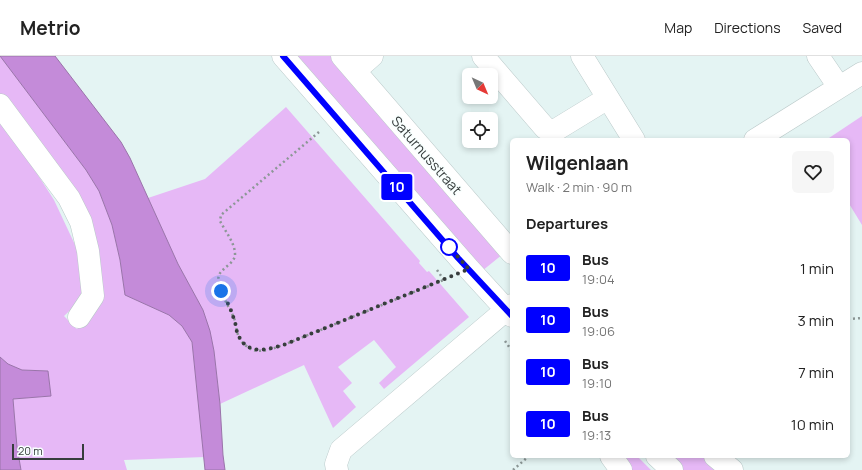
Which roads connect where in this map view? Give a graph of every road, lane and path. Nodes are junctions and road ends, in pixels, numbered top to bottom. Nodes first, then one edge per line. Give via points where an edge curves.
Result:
1 (283, 56) edge
2 (372, 56) edge
3 (483, 56) edge
4 (582, 56) edge
5 (818, 56) edge
6 (349, 64) edge
7 (862, 73) edge
8 (839, 87) junction
9 (608, 98) junction
10 (0, 104) edge
11 (336, 117) junction
12 (633, 138) edge
13 (758, 138) edge
14 (510, 251) edge
15 (469, 269) junction
16 (510, 310) edge
17 (79, 317) dead end
18 (862, 318) edge
19 (850, 320) edge
20 (527, 458) edge
21 (612, 458) edge
22 (660, 458) edge
23 (717, 458) edge
24 (337, 470) edge
25 (513, 470) edge
26 (621, 470) edge
27 (672, 470) edge
28 (732, 470) edge

1 - 11 street
2 - 6 street
3 - 9 street via 545,128 554,131
4 - 9 street
5 - 8 street
6 - 14 street, Saturnusstraat
7 - 8 street
8 - 13 street
9 - 12 street
10 - 17 street via 69,198 81,222 88,251 93,296
11 - 15 street
11 - 15 path via 221,215 220,221 236,255 218,276 219,285 242,342 254,350 267,350 286,344
15 - 16 street
16 - 24 street via 341,450 336,464
18 - 19 path
20 - 25 path
21 - 26 street
22 - 27 street
23 - 28 street

